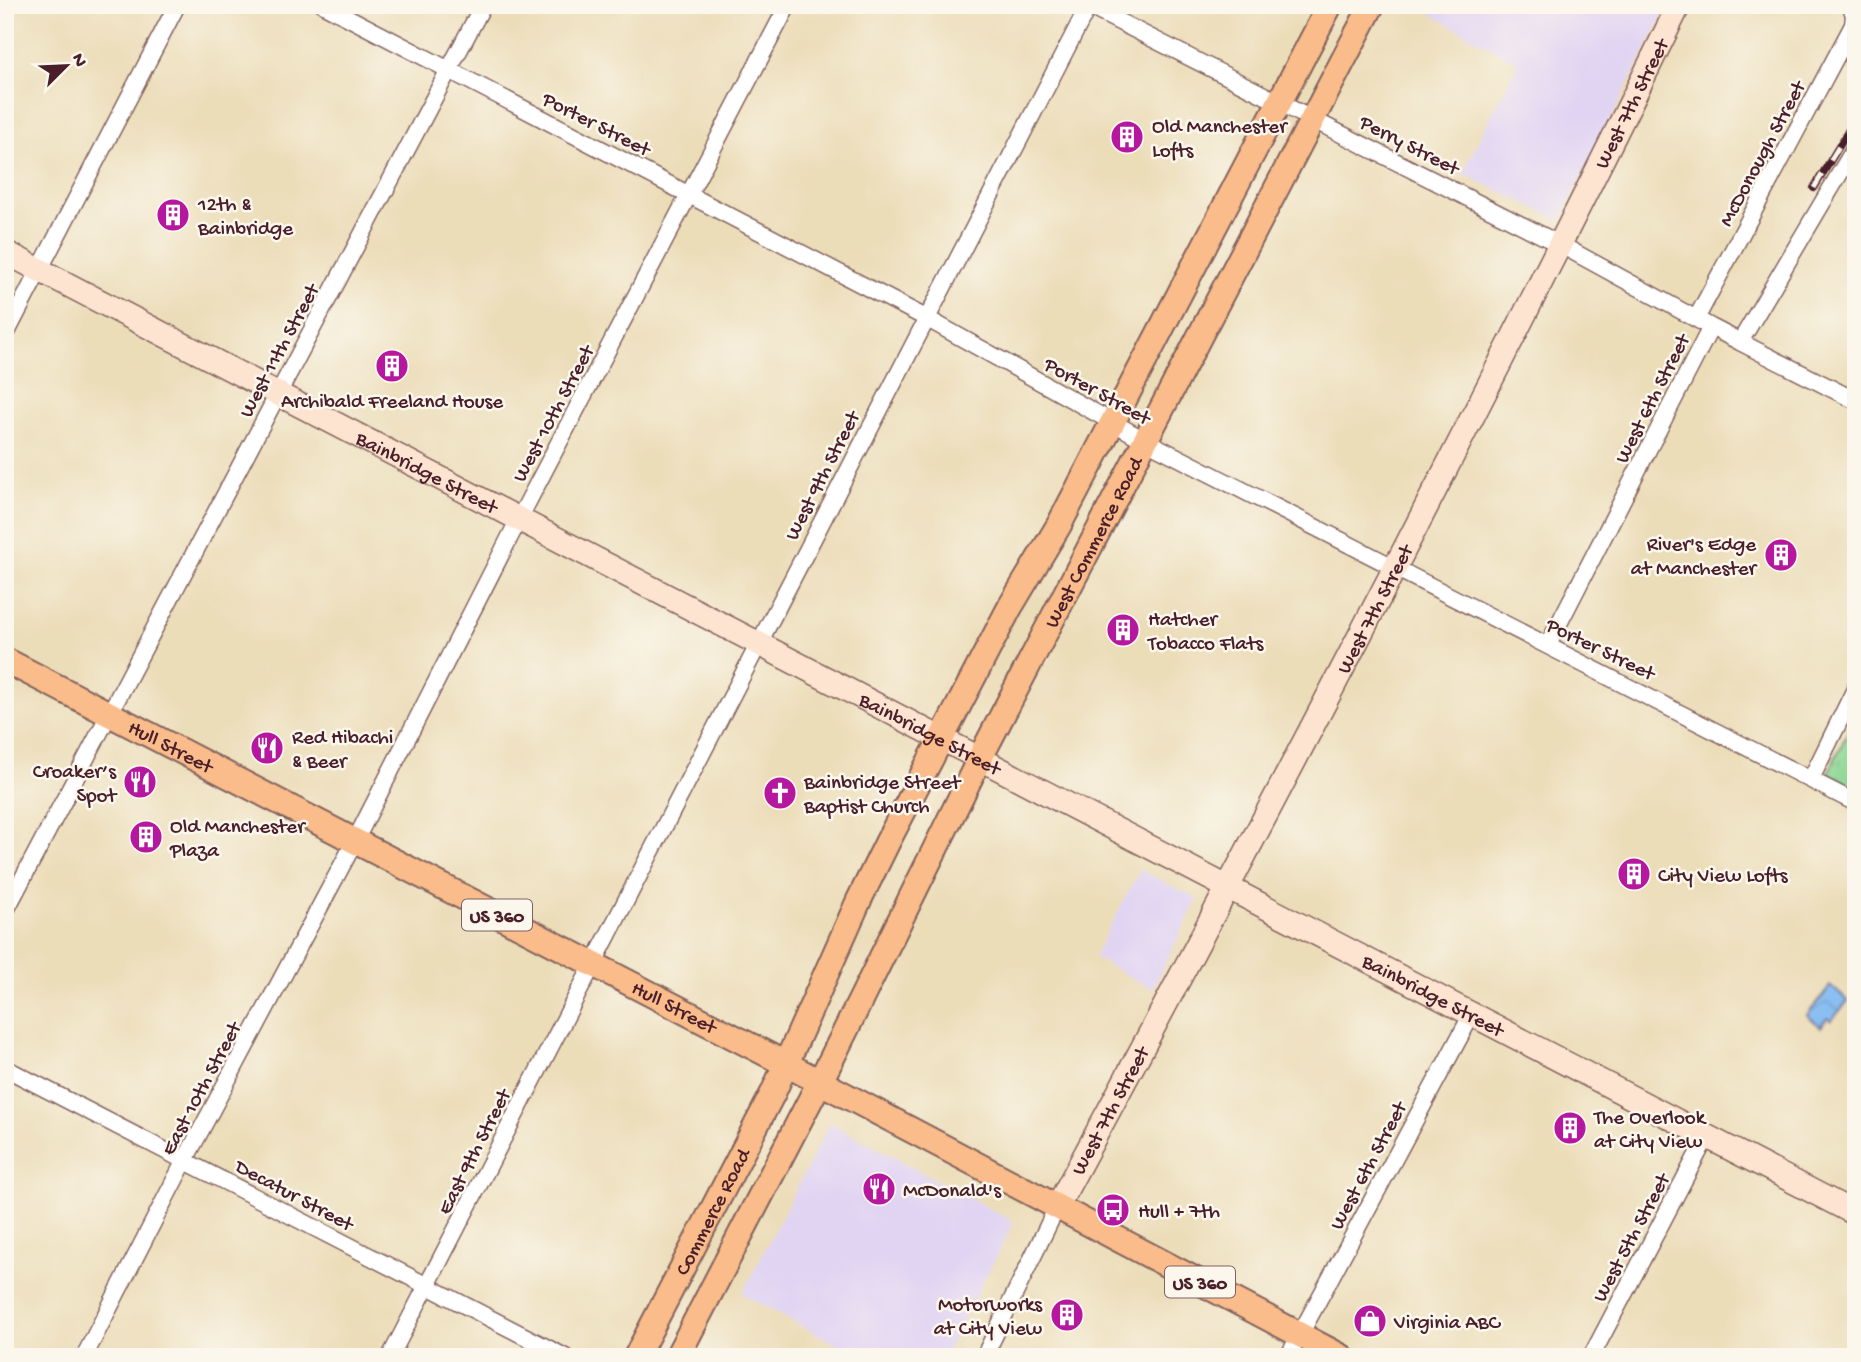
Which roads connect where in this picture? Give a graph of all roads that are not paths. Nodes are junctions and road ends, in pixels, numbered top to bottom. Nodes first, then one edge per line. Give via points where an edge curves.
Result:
1 (177, 5) edge
2 (324, 5) edge
3 (483, 5) edge
4 (788, 5) edge
5 (1329, 5) edge
6 (1372, 5) edge
7 (1679, 5) edge
8 (1851, 5) edge
9 (1088, 6) edge
10 (449, 70) junction
11 (1280, 101) junction
12 (1314, 118) junction
13 (1856, 146) edge
14 (690, 195) junction
15 (1561, 245) junction
16 (5, 252) edge
17 (40, 270) junction
18 (926, 318) junction
19 (1704, 323) junction
20 (5, 336) edge
21 (1740, 342) junction
22 (279, 394) junction
23 (1856, 401) edge
24 (1112, 423) junction
25 (1146, 441) junction
26 (519, 519) junction
27 (1394, 568) junction
28 (758, 643) junction
29 (1548, 645) junction
30 (5, 660) edge
31 (1856, 687) edge
32 (110, 714) junction
33 (942, 737) junction
34 (980, 758) junction
35 (1811, 779) junction
36 (1856, 803) edge
37 (355, 841) junction
38 (1229, 889) junction
39 (5, 912) edge
40 (593, 965) junction
41 (1472, 1014) junction
42 (786, 1064) junction
43 (5, 1068) edge
44 (819, 1082) junction
45 (1707, 1136) junction
46 (185, 1160) junction
47 (1057, 1207) junction
48 (1856, 1214) edge
49 (427, 1286) junction
50 (1294, 1346) edge
51 (84, 1357) edge
52 (390, 1357) edge
53 (565, 1357) edge
54 (636, 1357) edge
55 (677, 1357) edge
56 (984, 1357) edge
57 (1342, 1357) edge
58 (1591, 1357) edge

1 - 17 street
2 - 10 street, Porter Street
3 - 10 street, West 11th Street
4 - 14 street, West 10th Street
5 - 11 main road, West Commerce Road
6 - 12 main road, West Commerce Road
7 - 15 street, West 7th Street
8 - 19 street, McDonough Street via 1853,25
9 - 11 street, Perry Street
9 - 18 street, West 9th Street
10 - 14 street, Porter Street
10 - 22 street, West 11th Street
11 - 12 street, Perry Street
11 - 24 main road, West Commerce Road
12 - 15 street, Perry Street
12 - 25 main road, West Commerce Road
13 - 21 street
14 - 18 street, Porter Street
14 - 26 street, West 10th Street
15 - 19 street, Perry Street
15 - 27 street, West 7th Street
16 - 17 street, Bainbridge Street
17 - 20 street
17 - 22 street, Bainbridge Street
18 - 24 street, Porter Street
18 - 28 street, West 9th Street
19 - 21 street, West 6th Street
19 - 29 street, West 6th Street
21 - 23 street, West 6th Street
22 - 26 street, Bainbridge Street
22 - 32 street, West 11th Street
24 - 25 street, Porter Street
24 - 33 main road, West Commerce Road
25 - 27 street, Porter Street
25 - 34 main road, West Commerce Road
26 - 28 street, Bainbridge Street
26 - 37 street, West 10th Street
27 - 29 street, Porter Street
27 - 38 street, West 7th Street
28 - 33 street, Bainbridge Street
28 - 40 street, West 9th Street
29 - 35 street, Porter Street
30 - 32 main road, Hull Street / US 360
31 - 35 street
32 - 37 main road, Hull Street / US 360
32 - 39 street, West 11th Street
33 - 34 street, Bainbridge Street
33 - 42 main road, West Commerce Road via 859,900
34 - 38 street, Bainbridge Street
34 - 44 main road, West Commerce Road
35 - 36 street, Porter Street
37 - 40 main road, Hull Street / US 360
37 - 46 street, East 10th Street
38 - 41 street, Bainbridge Street
38 - 47 street, West 7th Street
40 - 42 main road, Hull Street / US 360
40 - 49 street, East 9th Street
41 - 45 street, Bainbridge Street
41 - 50 street, West 6th Street
42 - 44 main road, Hull Street / US 360
42 - 54 main road, Commerce Road
43 - 46 street, Decatur Street
44 - 47 main road, Hull Street / US 360
44 - 55 main road, Commerce Road
45 - 48 street, Bainbridge Street
45 - 58 street, West 5th Street
46 - 49 street, Decatur Street
46 - 51 street, East 10th Street
47 - 50 main road, Hull Street / US 360
47 - 56 street
49 - 52 street, East 9th Street
49 - 53 street, Decatur Street
50 - 57 main road, Hull Street / US 360

